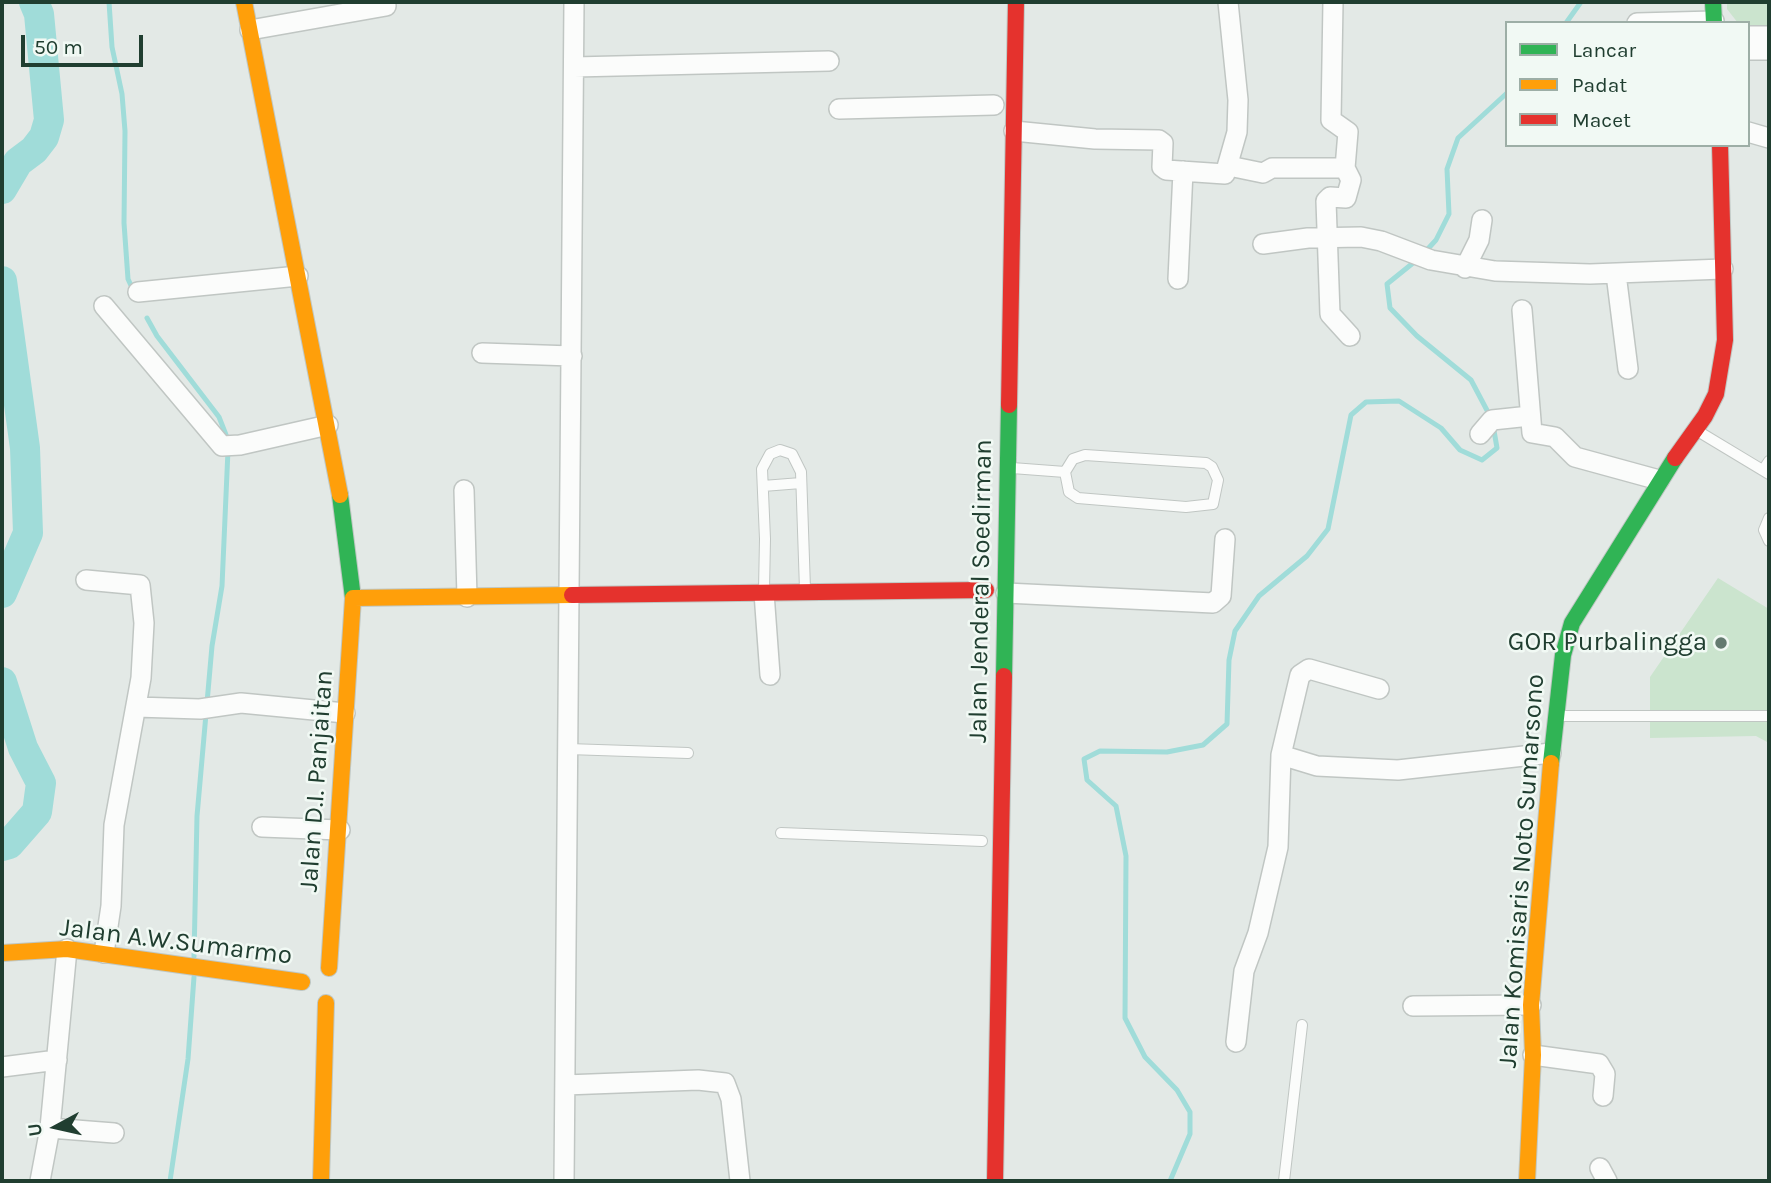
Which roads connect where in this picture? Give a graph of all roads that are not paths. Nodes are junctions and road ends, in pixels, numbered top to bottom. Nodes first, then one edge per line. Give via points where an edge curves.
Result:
1 (244, 2) edge
2 (574, 2) edge
3 (1016, 2) edge
4 (1228, 2) edge
5 (1333, 2) edge
6 (386, 6) dead end
7 (1714, 15) edge
8 (1656, 21) edge
9 (250, 30) junction
10 (1750, 36) edge
11 (1769, 36) edge
12 (1750, 50) edge
13 (1769, 50) edge
14 (829, 61) dead end
15 (574, 67) junction
16 (994, 105) dead end
17 (839, 109) dead end
18 (1014, 131) junction
19 (1750, 133) edge
20 (1769, 138) edge
21 (1720, 147) edge
22 (1229, 166) junction
23 (1345, 168) junction
24 (1183, 171) junction
25 (1482, 220) dead end
26 (1327, 237) junction
27 (1263, 244) dead end
28 (1465, 268) junction
29 (1723, 269) junction
30 (1616, 274) junction
31 (298, 276) junction
32 (1178, 279) dead end
33 (138, 292) dead end
34 (104, 306) dead end
35 (1522, 310) dead end
36 (1350, 335) dead end
37 (482, 352) dead end
38 (572, 356) junction
39 (1628, 369) dead end
40 (1530, 416) junction
41 (328, 425) junction
42 (1696, 430) junction
43 (1480, 434) dead end
44 (1008, 468) junction
45 (1767, 469) edge
46 (1065, 472) junction
47 (1659, 480) junction
48 (802, 483) junction
49 (763, 486) junction
50 (464, 490) dead end
51 (1769, 518) edge
52 (1225, 539) dead end
53 (1769, 541) edge
54 (86, 580) dead end
55 (991, 591) junction
56 (764, 593) junction
57 (805, 593) junction
58 (569, 595) junction
59 (467, 597) junction
60 (353, 598) junction
61 (770, 675) dead end
62 (1379, 689) dead end
63 (136, 708) junction
64 (345, 713) junction
65 (1555, 716) junction
66 (1769, 716) edge
67 (569, 749) junction
68 (688, 753) dead end
69 (1551, 753) junction
70 (1281, 755) junction
71 (262, 827) dead end
72 (340, 830) junction
73 (781, 833) dead end
74 (982, 841) dead end
75 (67, 949) junction
76 (2, 953) edge
77 (104, 953) junction
78 (329, 968) junction
79 (302, 982) junction
80 (326, 1003) junction
81 (1413, 1006) dead end
82 (1531, 1006) junction
83 (1302, 1025) dead end
84 (1236, 1041) dead end
85 (1533, 1055) junction
86 (57, 1060) junction
87 (2, 1067) edge
88 (565, 1085) junction
89 (1604, 1096) dead end
90 (50, 1128) junction
91 (114, 1133) dead end
92 (40, 1181) edge
93 (321, 1181) edge
94 (564, 1181) edge
95 (740, 1181) edge
96 (995, 1181) edge
97 (1284, 1181) edge
98 (1527, 1181) edge

1 - 9 main road, Jalan D.I. Panjaitan
2 - 15 street
3 - 18 main road, Jalan Jenderal Soedirman
4 - 22 street via 1238,100
5 - 23 street via 1331,120 1348,132
6 - 9 street
7 - 8 street
9 - 31 main road, Jalan D.I. Panjaitan
10 - 11 street
12 - 13 street
14 - 15 street
15 - 38 street
16 - 17 street
18 - 24 street via 1159,140 1163,143 1162,167
18 - 44 main road, Jalan Jenderal Soedirman
19 - 20 street
21 - 29 main road, Jalan Komisaris Noto Sumarsono
22 - 23 street via 1263,173 1272,168
22 - 24 street via 1222,174
23 - 26 street via 1351,178 1348,195 1326,201
24 - 32 street
25 - 28 street via 1479,240
26 - 27 street
26 - 28 street via 1361,237
26 - 36 street via 1330,317
28 - 30 street
29 - 30 street
29 - 42 main road, Jalan Komisaris Noto Sumarsono via 1723,368 1716,394
30 - 39 street
31 - 33 street
31 - 41 main road, Jalan D.I. Panjaitan
34 - 41 street via 233,446
35 - 40 street
37 - 38 street
38 - 58 street
40 - 43 street via 1492,420
40 - 47 street via 1532,433 1555,437 1575,457
41 - 60 main road, Jalan D.I. Panjaitan
42 - 45 lane
42 - 47 main road, Jalan Komisaris Noto Sumarsono
44 - 46 lane
44 - 55 main road, Jalan Jenderal Soedirman
46 - 46 lane via 1073,459 1085,455 1206,463 1218,480 1213,504 1186,507 1074,496
47 - 65 main road, Jalan Komisaris Noto Sumarsono via 1572,623
48 - 49 lane
48 - 49 lane via 798,461 780,450 764,461
48 - 57 lane
49 - 56 lane
50 - 59 street
51 - 53 lane via 1764,530
52 - 55 street via 1221,596 1213,603
54 - 63 street via 138,583 142,589
55 - 57 main road
55 - 96 main road, Jalan Jenderal Soedirman
56 - 57 main road
56 - 58 main road
56 - 61 street
58 - 59 main road
58 - 67 street
59 - 60 main road
60 - 64 main road, Jalan D.I. Panjaitan
62 - 70 street via 1303,671
63 - 64 street via 241,704
63 - 77 street via 114,825
64 - 72 main road, Jalan D.I. Panjaitan
65 - 66 lane
65 - 69 main road, Jalan Komisaris Noto Sumarsono
67 - 68 lane
67 - 88 street
69 - 70 street via 1398,770 1317,765
69 - 82 main road, Jalan Komisaris Noto Sumarsono
70 - 84 street via 1278,847 1244,971
71 - 72 street
72 - 78 main road, Jalan D.I. Panjaitan
73 - 74 lane
75 - 76 main road, Jalan A.W.Sumarmo
75 - 77 main road, Jalan A.W.Sumarmo
75 - 86 street
77 - 79 main road, Jalan A.W.Sumarmo
78 - 79 main road via 312,968
78 - 80 main road via 340,986
79 - 80 main road via 308,999
80 - 93 main road
81 - 82 street
82 - 85 main road, Jalan Komisaris Noto Sumarsono
83 - 97 lane
85 - 89 street via 1599,1064 1605,1074
85 - 98 main road, Jalan Komisaris Noto Sumarsono
86 - 87 street
86 - 90 street
88 - 94 street
88 - 95 street via 725,1083 732,1099
90 - 91 street
90 - 92 street

